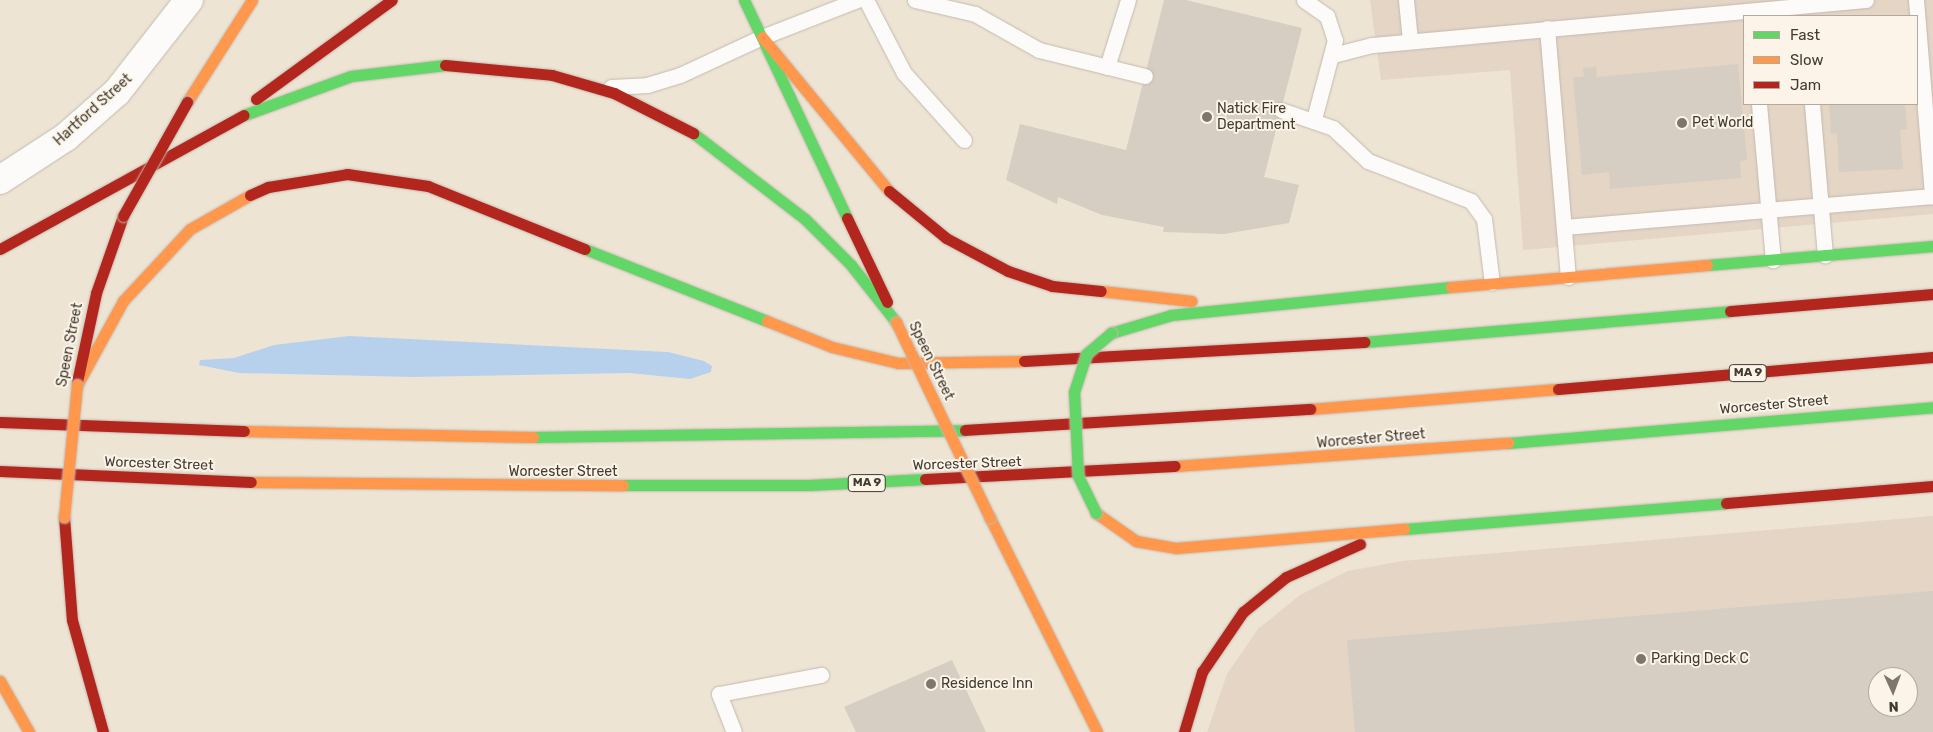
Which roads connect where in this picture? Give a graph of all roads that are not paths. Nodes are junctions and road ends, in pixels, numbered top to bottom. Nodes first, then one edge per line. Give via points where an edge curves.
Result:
1 (189, 0) edge
2 (252, 0) edge
3 (392, 0) edge
4 (744, 0) edge
5 (857, 0) edge
6 (866, 0) edge
7 (915, 0) edge
8 (1128, 0) edge
9 (1304, 0) edge
10 (1406, 0) edge
11 (1866, 0) edge
12 (1916, 0) edge
13 (1804, 11) edge
14 (1752, 13) edge
15 (1917, 15) edge
16 (1918, 23) edge
17 (1547, 28) junction
18 (762, 37) junction
19 (1410, 41) junction
20 (1333, 54) junction
21 (1107, 68) junction
22 (1144, 76) dead end
23 (593, 86) junction
24 (1759, 105) edge
25 (1812, 105) edge
26 (1281, 110) dead end
27 (1314, 119) junction
28 (220, 125) junction
29 (964, 140) dead end
30 (0, 180) edge
31 (1933, 196) edge
32 (1821, 206) junction
33 (1768, 210) junction
34 (1564, 227) junction
35 (1933, 246) edge
36 (0, 248) edge
37 (1825, 255) junction
38 (1773, 260) junction
39 (1568, 277) junction
40 (1492, 284) junction
41 (1933, 294) edge
42 (1283, 301) junction
43 (896, 322) junction
44 (1933, 357) edge
45 (77, 385) junction
46 (1933, 407) edge
47 (0, 422) edge
48 (0, 471) edge
49 (1933, 486) edge
50 (1438, 528) junction
51 (821, 675) dead end
52 (0, 681) edge
53 (29, 732) edge
54 (103, 732) edge
55 (734, 732) edge
56 (1097, 732) edge
57 (1184, 732) edge

1 - 30 street, Hartford Street via 117,92 66,137
2 - 45 main road, Speen Street, bridge via 187,102 123,216 96,293
3 - 28 main road
4 - 18 main road, Speen Street
5 - 18 lane
6 - 29 lane via 904,72
7 - 21 lane via 975,14 1039,50
8 - 21 lane
9 - 20 lane via 1316,5 1333,27
10 - 19 lane
11 - 13 lane
12 - 15 lane
13 - 14 lane
14 - 17 lane
16 - 31 lane
17 - 19 lane
17 - 34 lane
18 - 23 lane via 664,80
18 - 42 main road via 886,189 924,222 981,258 1029,279 1093,294
18 - 43 main road, Speen Street
19 - 20 lane
20 - 27 lane
21 - 22 lane
23 - 28 main road via 514,68 430,64 351,76
23 - 43 main road via 682,124 741,165 828,242
24 - 33 lane
25 - 32 lane
26 - 27 lane
27 - 40 lane via 1333,128 1368,161 1460,194 1480,210
28 - 36 main road
31 - 32 lane
32 - 33 lane
32 - 37 lane
33 - 34 lane
33 - 38 lane
34 - 39 lane
35 - 37 main road
37 - 38 main road
38 - 39 main road
39 - 40 main road
40 - 42 main road
41 - 45 main road via 1310,347 924,365 864,356 802,336 447,193 387,176 347,174 268,187 233,202 190,229 123,302
42 - 50 main road, bridge via 1171,315 1111,333 1086,354 1074,392 1078,476 1096,513 1124,535 1161,548
43 - 56 main road, Speen Street, bridge
44 - 47 main road, MA 9 via 1318,409 953,431 641,438 396,436
45 - 54 main road, Speen Street, bridge via 64,517 72,620
46 - 48 main road, Worcester Street / MA 9 via 1284,461 810,485 317,485
49 - 50 main road
50 - 57 main road via 1341,550 1271,587 1243,612 1210,655 1195,688
51 - 55 lane via 719,694
52 - 53 main road

